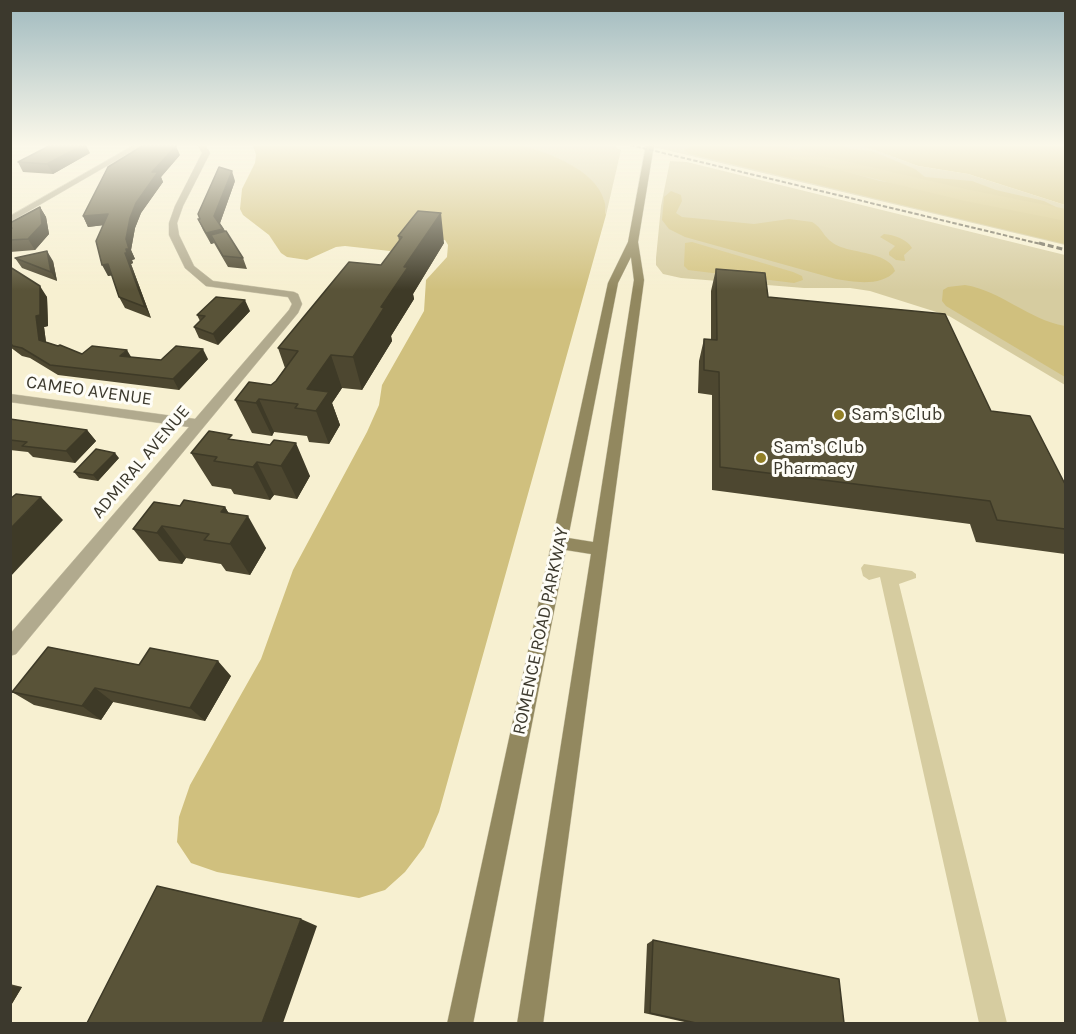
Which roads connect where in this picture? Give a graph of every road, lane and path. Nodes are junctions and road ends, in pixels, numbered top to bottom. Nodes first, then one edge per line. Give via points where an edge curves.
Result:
1 (56, 193) edge
2 (185, 193) edge
3 (642, 193) edge
4 (10, 220) edge
5 (633, 242) junction
6 (10, 398) edge
7 (198, 424) junction
8 (559, 543) junction
9 (599, 549) junction
10 (10, 648) edge
11 (460, 1023) edge
12 (530, 1023) edge

1 - 4 street
2 - 7 street, ADMIRAL AVENUE via 173,223 174,235 190,268 210,284 280,292 297,300 294,311
3 - 5 street, ROMENCE ROAD PARKWAY
5 - 8 street, ROMENCE ROAD PARKWAY via 613,283
5 - 9 street, ROMENCE ROAD PARKWAY via 639,280
6 - 7 street, CAMEO AVENUE
7 - 10 street, ADMIRAL AVENUE
8 - 9 street
8 - 11 street, ROMENCE ROAD PARKWAY
9 - 12 street, ROMENCE ROAD PARKWAY

